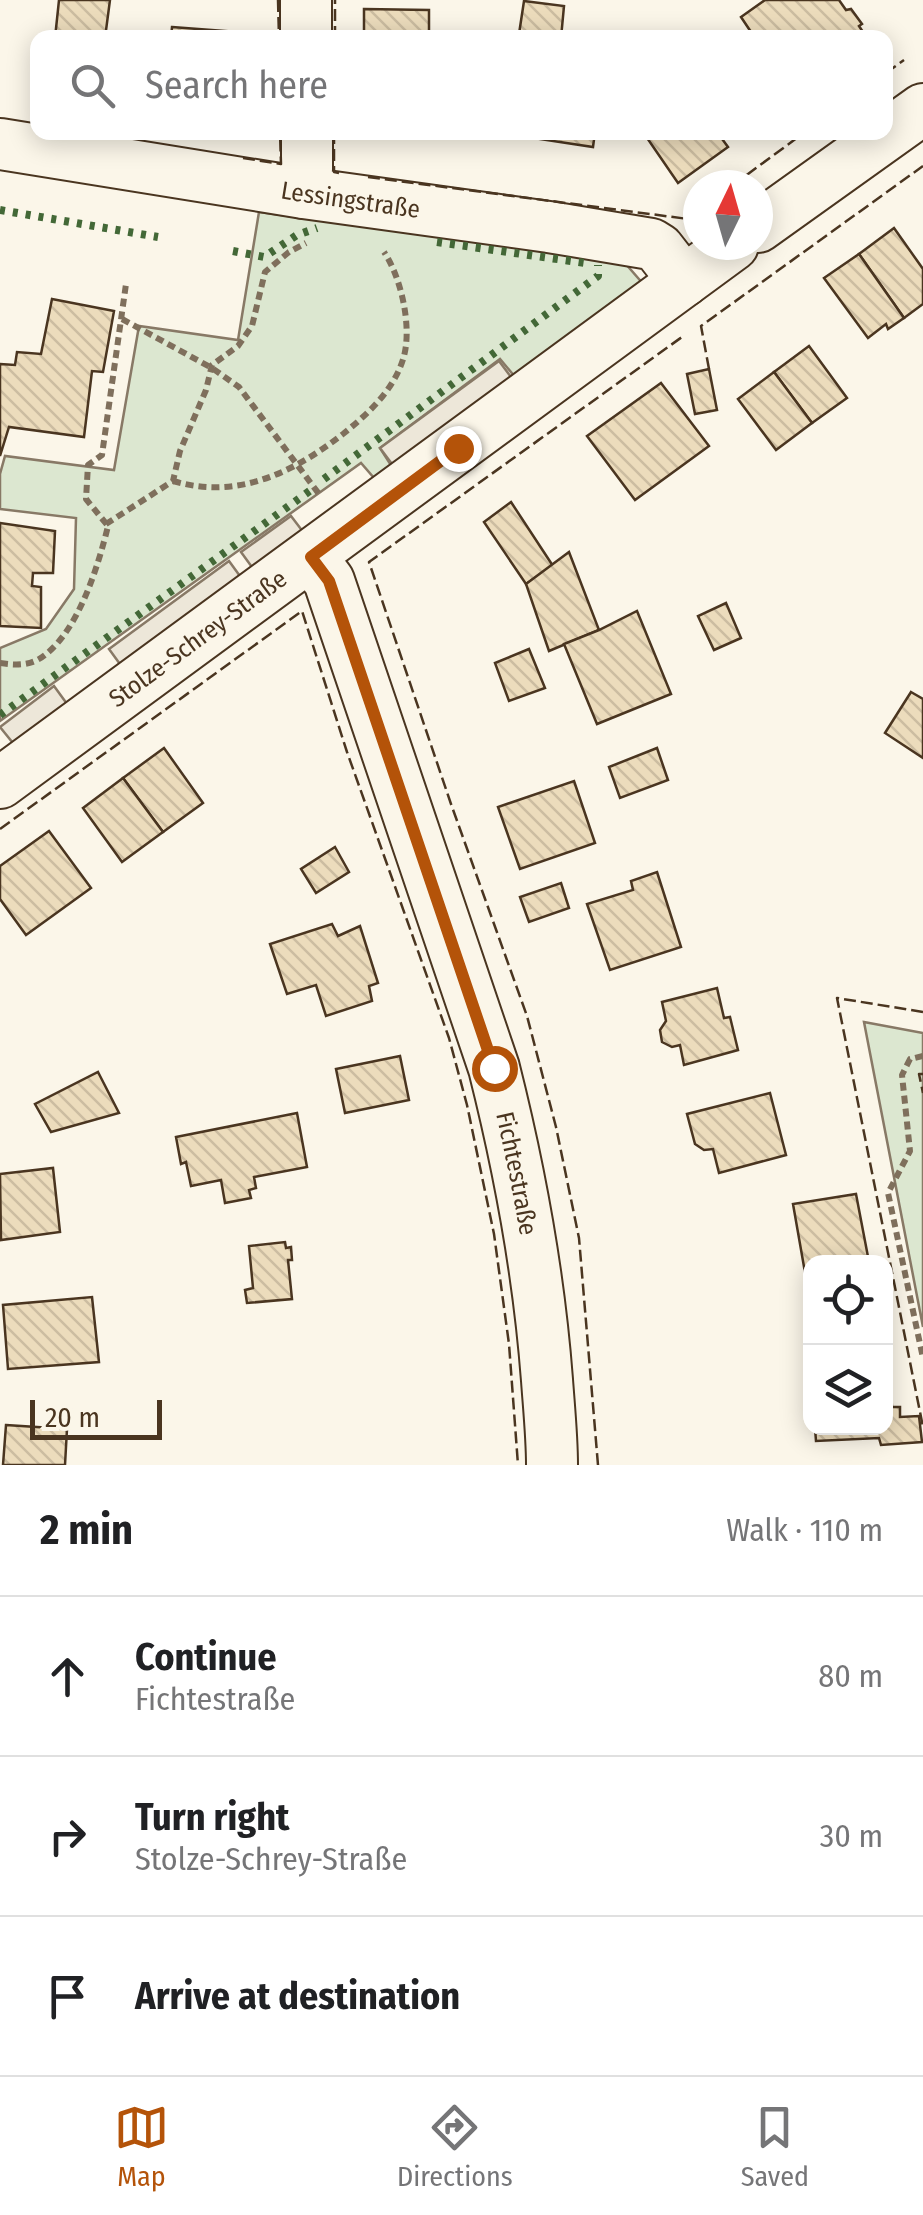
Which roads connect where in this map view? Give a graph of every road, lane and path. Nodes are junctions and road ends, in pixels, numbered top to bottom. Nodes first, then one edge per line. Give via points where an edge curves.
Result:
1 (306, 0) edge
2 (306, 30) edge
3 (923, 109) edge
4 (893, 130) edge
5 (307, 140) edge
6 (880, 140) edge
7 (0, 144) edge
8 (312, 214) junction
9 (773, 216) edge
10 (381, 248) dead end
11 (713, 260) edge
12 (684, 281) junction
13 (126, 284) dead end
14 (122, 320) junction
15 (212, 368) junction
16 (299, 466) junction
17 (173, 481) junction
18 (106, 524) junction
19 (328, 543) junction
20 (0, 664) edge
21 (0, 782) edge
22 (923, 1056) edge
23 (923, 1358) edge
24 (552, 1465) edge

1 - 2 street
3 - 4 street
5 - 8 street
6 - 9 street
7 - 8 street, Lessingstraße
8 - 12 street, Lessingstraße via 549,226 651,244
8 - 15 path via 288,252 265,272 252,326
10 - 16 path via 401,289 402,362 384,396
11 - 12 street, Stolze-Schrey-Straße
12 - 19 street, Stolze-Schrey-Straße
13 - 14 path
14 - 15 path
14 - 18 path via 102,454 88,465 86,499
15 - 16 path via 240,387
15 - 17 path
16 - 17 path via 240,485 198,489
16 - 19 path
17 - 18 path
18 - 20 path via 89,592 54,646 36,661
19 - 21 street, Stolze-Schrey-Straße
19 - 24 street, Fichtestraße via 329,581 508,1124 543,1323
22 - 23 path via 910,1060 902,1075 910,1151 888,1193

